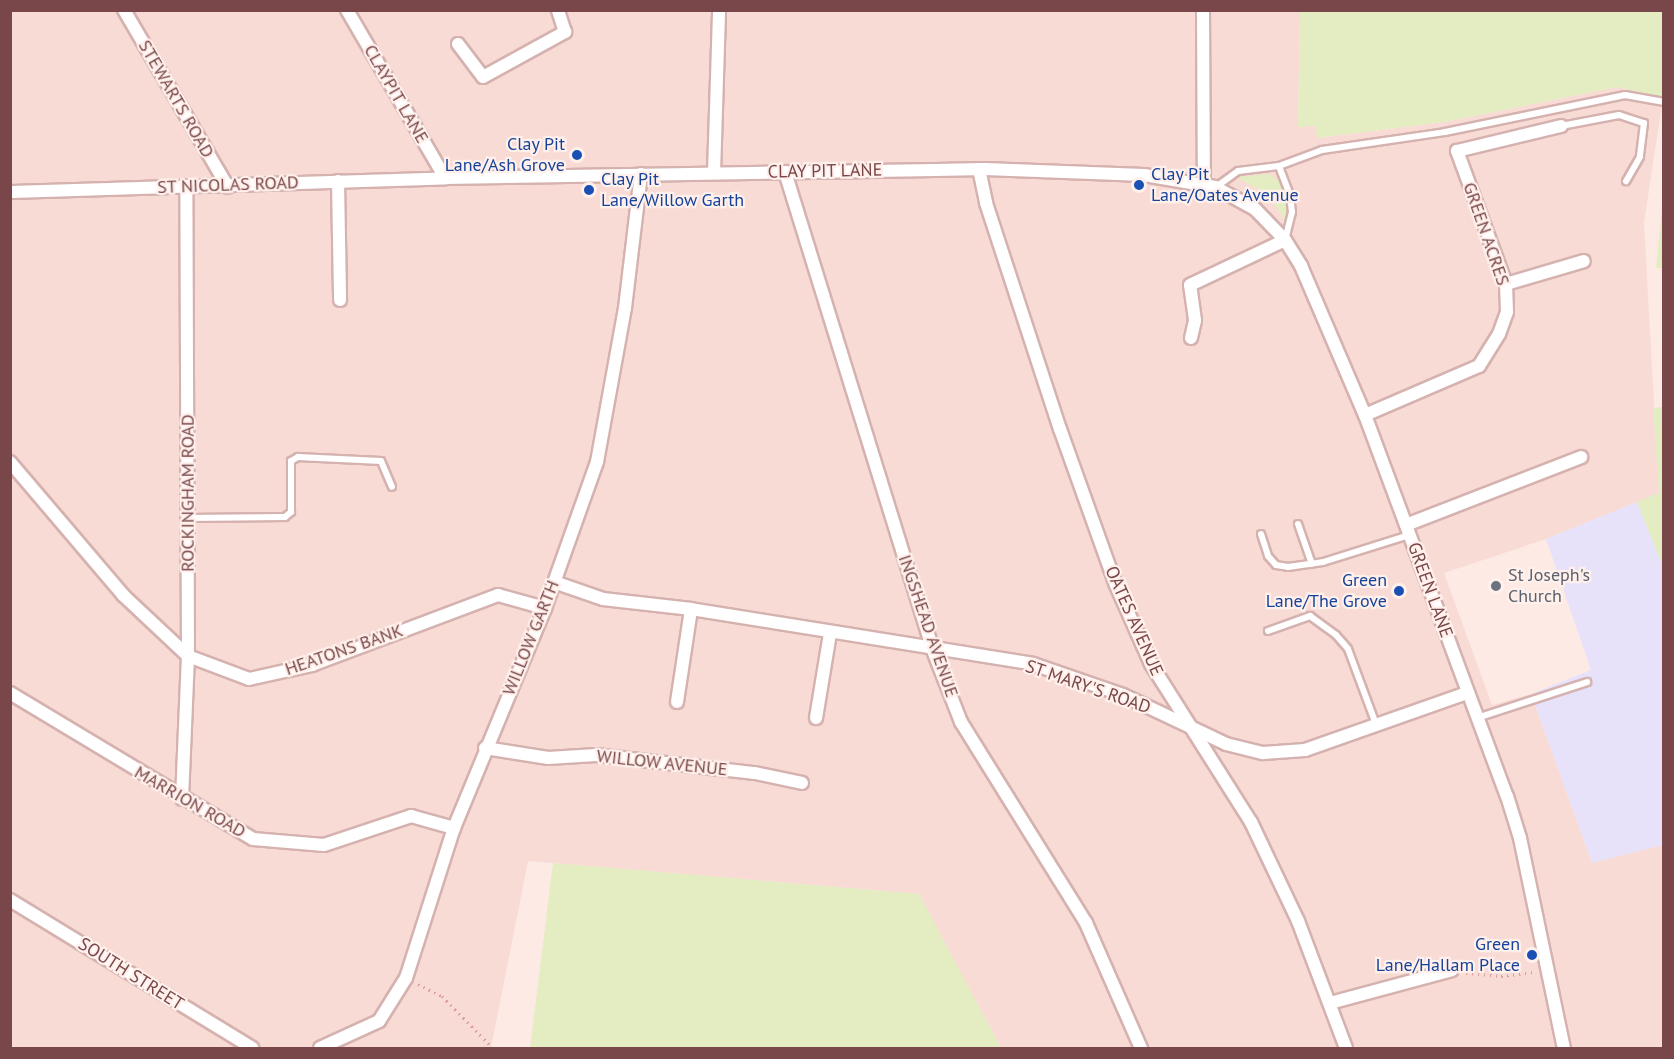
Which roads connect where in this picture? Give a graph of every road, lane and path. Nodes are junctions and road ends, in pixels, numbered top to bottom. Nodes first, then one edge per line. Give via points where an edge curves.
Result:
1 (124, 10) edge
2 (347, 10) edge
3 (558, 10) edge
4 (718, 10) edge
5 (1203, 10) edge
6 (458, 44) dead end
7 (1664, 102) edge
8 (1561, 126) joint
9 (1279, 166) junction
10 (979, 169) junction
11 (785, 172) junction
12 (714, 173) junction
13 (641, 174) junction
14 (445, 178) junction
15 (338, 181) junction
16 (1626, 181) dead end
17 (1210, 185) junction
18 (186, 186) junction
19 (228, 187) junction
20 (10, 192) edge
21 (1285, 240) junction
22 (1584, 261) dead end
23 (1506, 284) junction
24 (340, 300) dead end
25 (1191, 338) dead end
26 (1365, 415) junction
27 (1581, 457) dead end
28 (10, 462) edge
29 (392, 487) dead end
30 (188, 518) junction
31 (1298, 524) dead end
32 (1408, 530) junction
33 (1261, 534) dead end
34 (1312, 564) junction
35 (554, 582) junction
36 (545, 608) junction
37 (691, 609) junction
38 (1268, 631) dead end
39 (830, 633) junction
40 (932, 648) junction
41 (188, 656) junction
42 (1587, 682) dead end
43 (10, 693) edge
44 (1467, 693) junction
45 (677, 702) dead end
46 (816, 718) dead end
47 (1477, 719) junction
48 (1377, 727) junction
49 (1194, 731) junction
50 (485, 748) junction
51 (802, 783) dead end
52 (182, 799) junction
53 (454, 828) junction
54 (10, 900) edge
55 (1452, 970) joint
56 (1547, 970) junction
57 (406, 978) junction
58 (1330, 1003) junction
59 (252, 1048) edge
60 (320, 1048) edge
61 (493, 1048) edge
62 (1141, 1048) edge
63 (1346, 1048) edge
64 (1564, 1048) edge

1 - 19 street, STEWARTS ROAD
2 - 14 street, CLAYPIT LANE
3 - 6 street via 565,32 483,77
4 - 12 street
5 - 17 street
7 - 9 lane via 1625,95 1445,132 1322,150
8 - 16 lane via 1619,115 1644,123 1640,157
8 - 23 street, GREEN ACRES via 1457,151
9 - 17 lane via 1238,171
9 - 21 lane via 1292,212
10 - 11 street, CLAY PIT LANE
10 - 17 street, CLAY PIT LANE via 1144,175
10 - 49 street, OATES AVENUE via 986,203 1060,429 1116,585 1151,664
11 - 12 street, CLAY PIT LANE
11 - 40 street, INGSHEAD AVENUE
12 - 13 street, CLAY PIT LANE
13 - 14 street, CLAY PIT LANE
13 - 35 street, WILLOW GARTH via 625,308 597,462
14 - 15 street, ST NICOLAS ROAD
15 - 19 street, ST NICOLAS ROAD
15 - 24 street
17 - 21 street, GREEN LANE via 1255,209
18 - 19 street, ST NICOLAS ROAD
18 - 20 street, ST NICOLAS ROAD
18 - 30 street, ROCKINGHAM ROAD
21 - 25 street via 1190,285 1195,320
21 - 26 street, GREEN LANE via 1301,266
22 - 23 street
23 - 26 street, GREEN ACRES via 1507,312 1499,334 1479,366
26 - 32 street, GREEN LANE
27 - 32 street
28 - 41 street, HEATONS BANK via 123,595
29 - 30 lane via 381,461 297,457 291,460 291,512 285,517
30 - 41 street, ROCKINGHAM ROAD
31 - 34 lane
32 - 34 lane
32 - 44 street, GREEN LANE
33 - 34 lane via 1268,556 1276,565
35 - 36 street, WILLOW GARTH
35 - 37 street, ST MARY'S ROAD via 603,599
36 - 41 street, HEATONS BANK via 498,594 312,665 249,679
36 - 50 street, WILLOW GARTH
37 - 39 street, ST MARY'S ROAD
37 - 45 street
38 - 48 lane via 1310,616 1336,635 1348,649
39 - 40 street, ST MARY'S ROAD
39 - 46 street
40 - 49 street, ST MARY'S ROAD via 1033,664 1123,695
40 - 62 street, INGSHEAD AVENUE via 962,722 1086,922
41 - 52 street, ROCKINGHAM ROAD
42 - 47 lane
43 - 52 street, MARRION ROAD
44 - 47 street, GREEN LANE
44 - 48 street, ST MARY'S ROAD
47 - 56 street, GREEN LANE via 1520,838
48 - 49 street, ST MARY'S ROAD via 1280,754 1247,751
49 - 58 street, OATES AVENUE via 1251,822 1298,921
50 - 51 street, WILLOW AVENUE via 548,758 596,755 755,773
50 - 53 street, WILLOW GARTH
52 - 53 street, MARRION ROAD via 253,839 324,845 411,816
53 - 57 street, WILLOW GARTH
54 - 59 street, SOUTH STREET
55 - 56 path via 1501,976
55 - 58 street
56 - 64 street, GREEN LANE
57 - 60 street, WILLOW GARTH via 379,1021
57 - 61 path via 442,996
58 - 63 street, OATES AVENUE

